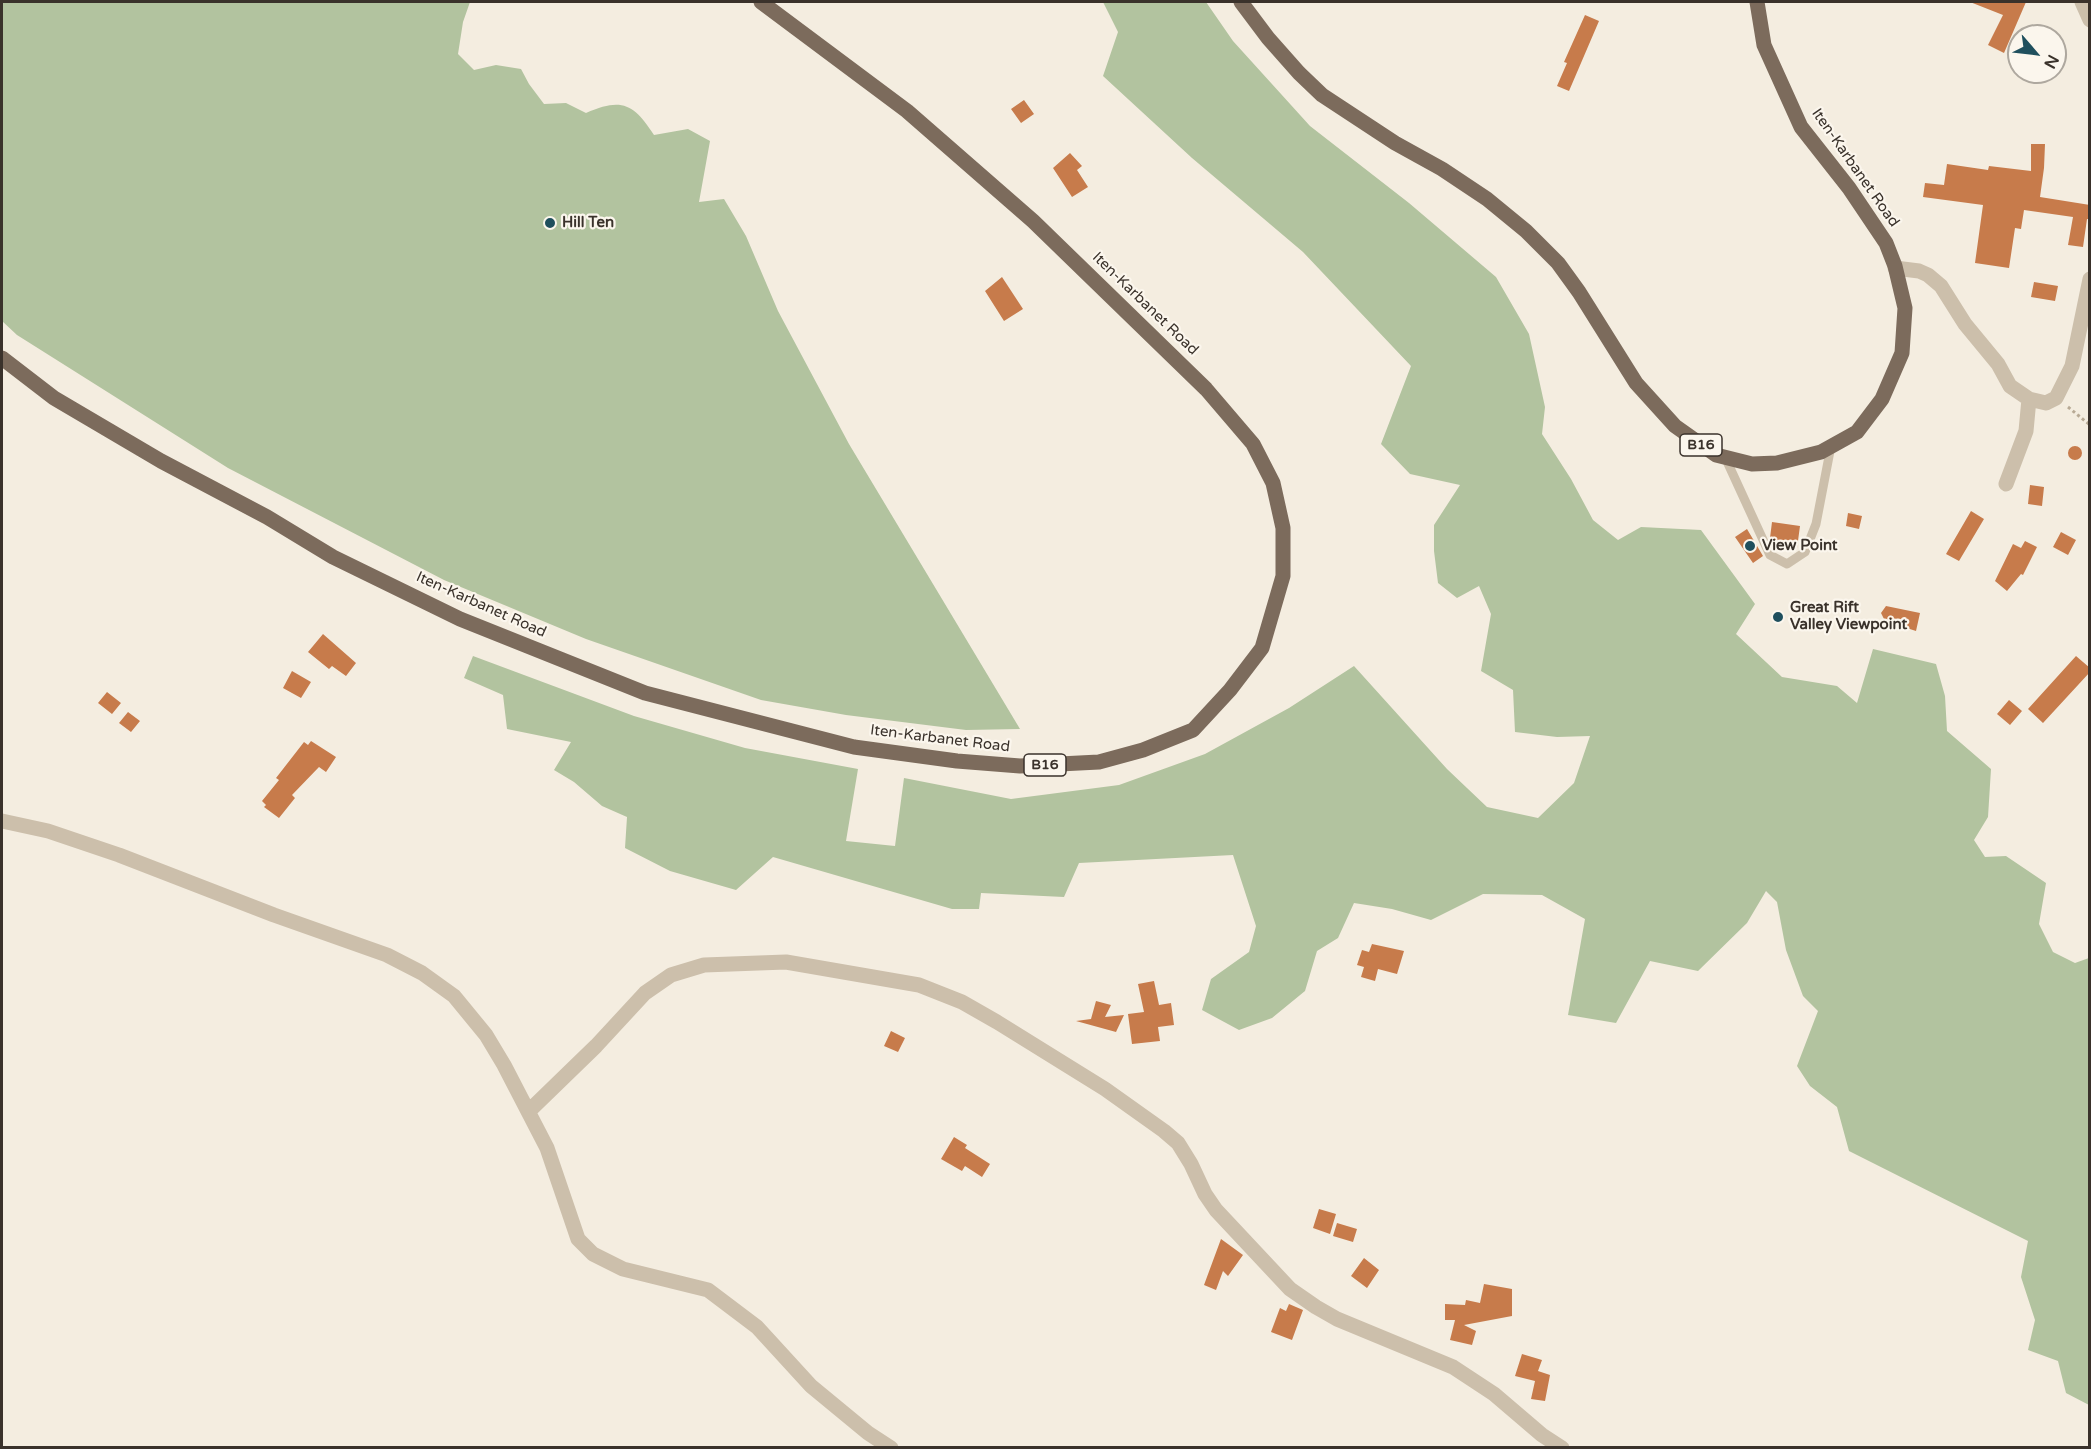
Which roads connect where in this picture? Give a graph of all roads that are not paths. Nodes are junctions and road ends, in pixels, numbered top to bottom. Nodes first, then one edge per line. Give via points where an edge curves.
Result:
1 (761, 2) edge
2 (1241, 2) edge
3 (1757, 2) edge
4 (2082, 2) edge
5 (2090, 20) edge
6 (1895, 268) junction
7 (2090, 279) edge
8 (2, 358) edge
9 (2029, 399) junction
10 (1832, 446) junction
11 (1725, 457) junction
12 (2006, 484) dead end
13 (2, 821) edge
14 (529, 1111) junction
15 (891, 1448) edge
16 (1562, 1448) edge

1 - 8 main road, Iten-Karbanet Road / B16 via 907,111 1033,221 1206,389 1253,444 1273,483 1282,528 1283,576 1262,648 1193,730 1099,762 1020,766 854,747 645,693 460,619 333,557 54,398
2 - 11 main road, Iten-Karbanet Road / B16 via 1268,38 1322,95 1487,199 1526,231 1572,282 1636,383 1675,426 1716,455
3 - 6 main road, Iten-Karbanet Road / B16 via 1764,45 1801,127 1886,243
4 - 5 street
6 - 9 street via 1919,271 1941,286 2010,386
6 - 10 main road, Iten-Karbanet Road / B16 via 1905,308 1902,353 1882,399 1857,432
7 - 9 street via 2072,366 2056,398 2046,403
9 - 12 street via 2026,431
10 - 11 main road, Iten-Karbanet Road / B16 via 1777,463 1752,464
10 - 11 lane via 1816,524 1805,552 1787,564 1770,555
13 - 14 street via 48,831 119,855 387,955 422,973 454,996 486,1035
14 - 15 street via 547,1148 578,1239 593,1254 623,1269 708,1290 757,1327 810,1386
14 - 16 street via 645,993 671,975 704,965 786,963 919,986 962,1002 997,1022 1164,1131 1178,1143 1216,1210 1290,1289 1337,1319 1453,1367

